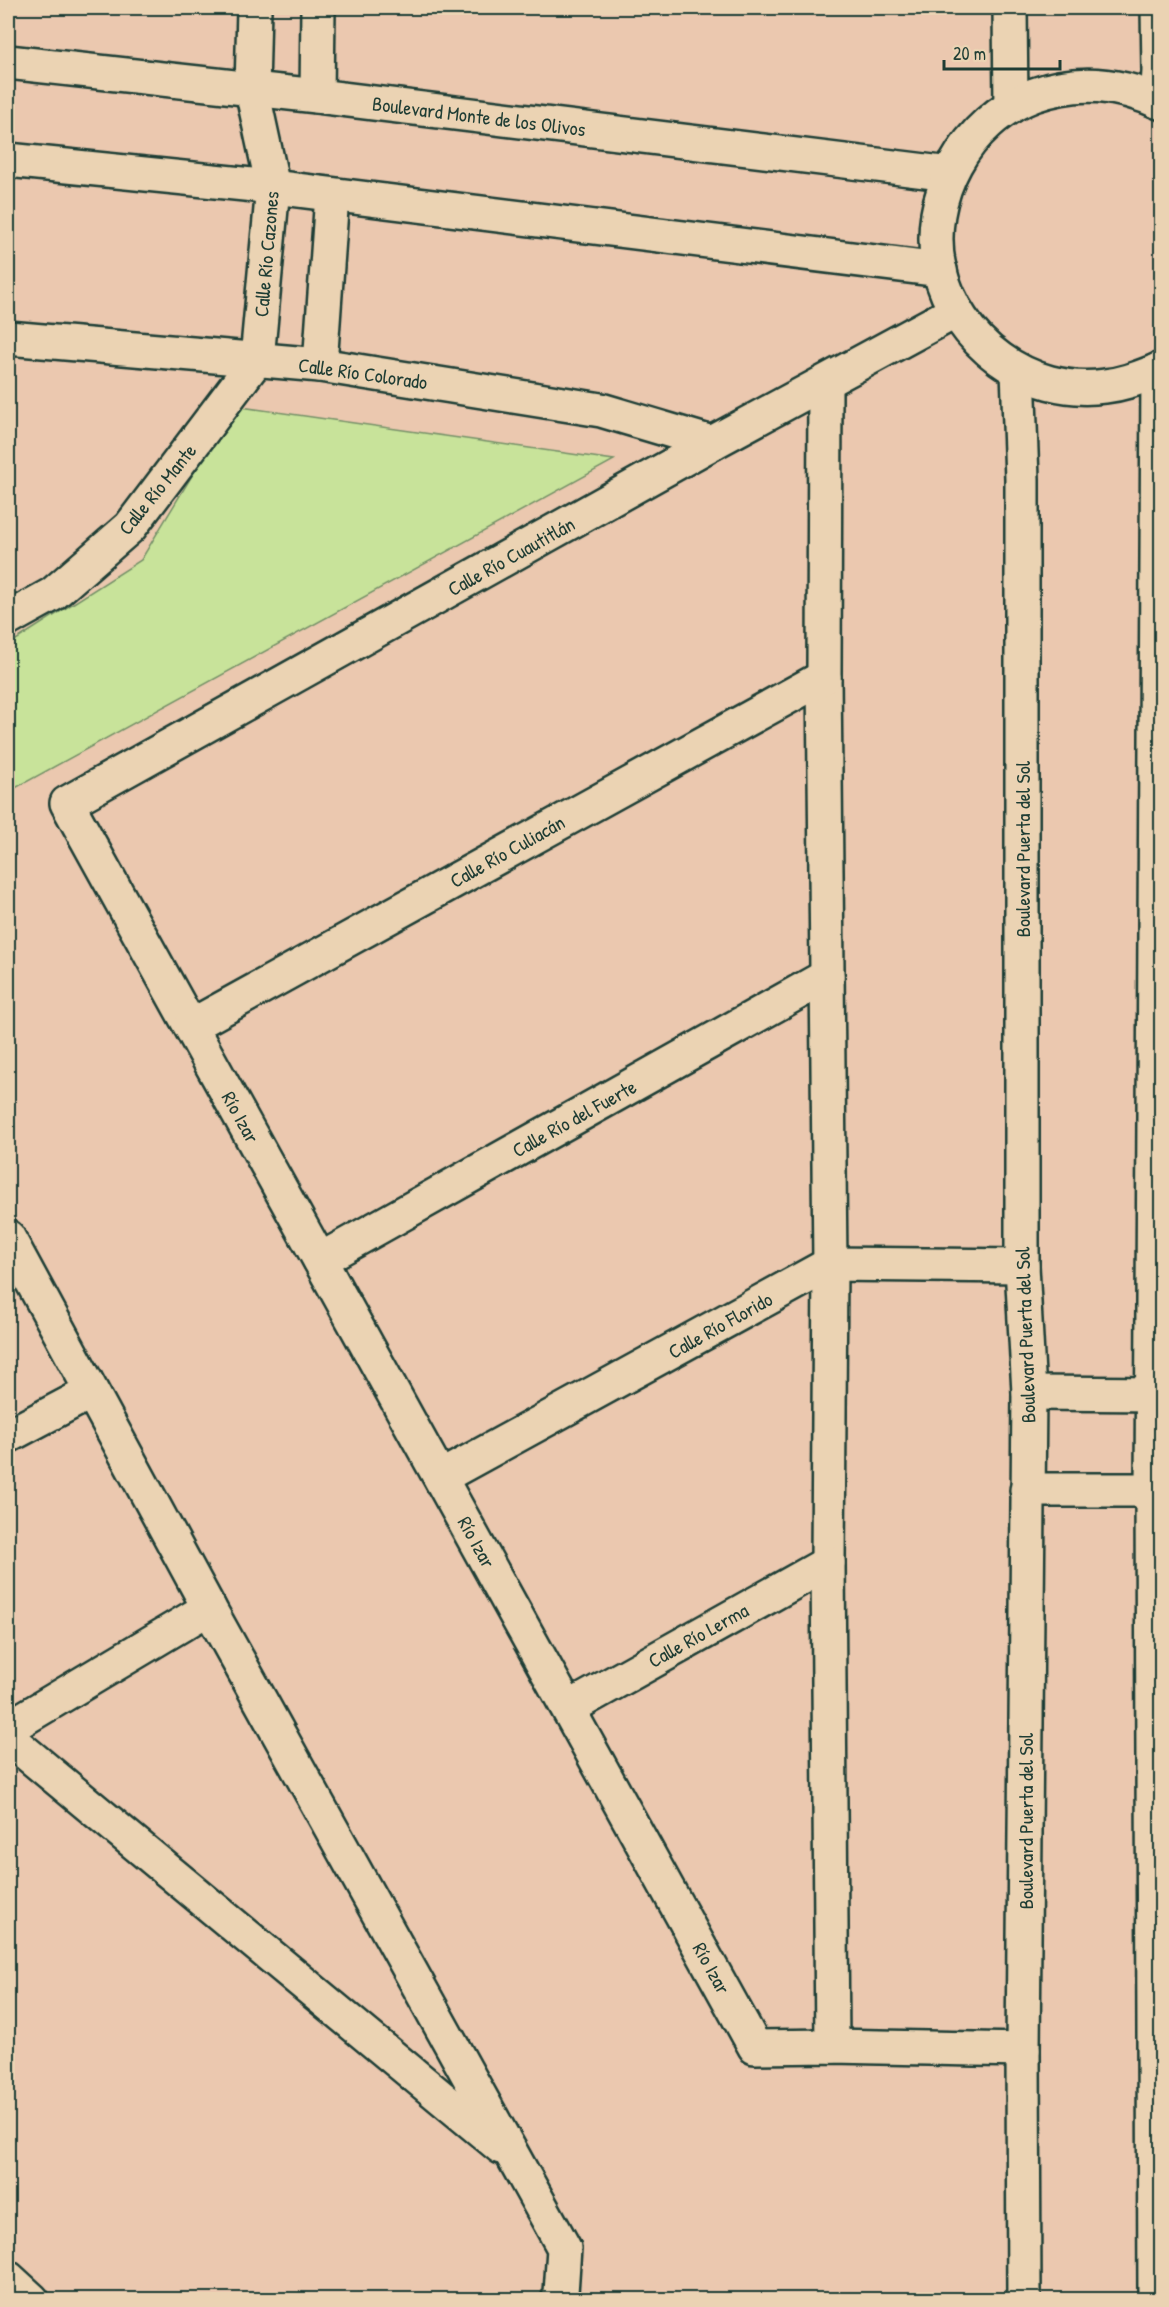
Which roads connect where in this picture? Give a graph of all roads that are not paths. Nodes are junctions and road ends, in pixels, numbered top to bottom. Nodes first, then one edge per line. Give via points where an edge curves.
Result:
1 (254, 8) edge
2 (318, 8) edge
3 (1010, 8) edge
4 (1158, 8) edge
5 (8, 62) edge
6 (252, 90) junction
7 (317, 96) junction
8 (1159, 102) edge
9 (1011, 106) junction
10 (8, 160) edge
11 (950, 174) junction
12 (273, 187) junction
13 (332, 195) junction
14 (940, 270) junction
15 (956, 311) junction
16 (8, 338) edge
17 (257, 359) junction
18 (320, 365) junction
19 (1160, 369) edge
20 (1018, 371) junction
21 (825, 384) junction
22 (712, 443) junction
23 (8, 619) edge
24 (824, 677) junction
25 (67, 803) joint
26 (827, 976) junction
27 (191, 1026) junction
28 (8, 1237) edge
29 (320, 1260) junction
30 (830, 1264) junction
31 (1022, 1266) junction
32 (91, 1392) junction
33 (1029, 1393) junction
34 (1158, 1394) edge
35 (8, 1436) edge
36 (441, 1477) junction
37 (1027, 1490) junction
38 (1157, 1490) edge
39 (828, 1563) junction
40 (209, 1608) junction
41 (569, 1707) junction
42 (8, 1728) edge
43 (8, 1738) edge
44 (832, 2046) junction
45 (1023, 2050) junction
46 (514, 2158) junction
47 (8, 2278) edge
48 (32, 2300) edge
49 (558, 2300) edge
50 (1024, 2300) edge
51 (1155, 2300) edge

1 - 6 street, Calle Río Cazones
2 - 7 street
3 - 9 street
4 - 8 street
5 - 6 street, Boulevard Monte de los Olivos
6 - 7 street, Boulevard Monte de los Olivos
6 - 12 street, Calle Río Cazones
7 - 11 street, Boulevard Monte de los Olivos
8 - 9 street via 1113,86 1082,84 1053,88
9 - 11 street via 977,133
10 - 12 street
11 - 14 street via 938,211
12 - 13 street
12 - 17 street, Calle Río Cazones
13 - 14 street
13 - 18 street
14 - 15 street
15 - 20 street via 978,341
15 - 21 street, Calle Río Cuautitlán
16 - 17 street, Calle Río Colorado
17 - 18 street, Calle Río Colorado
17 - 23 street, Calle Río Mante via 130,527 53,594
18 - 22 street, Calle Río Colorado via 601,410
19 - 20 street via 1104,387 1076,388
19 - 34 street
20 - 31 street, Boulevard Puerta del Sol via 1022,479
21 - 22 street, Calle Río Cuautitlán
21 - 24 street
22 - 25 street, Calle Río Cuautitlán
24 - 26 street
24 - 27 street, Calle Río Culiacán
25 - 27 street, Río Izar
26 - 29 street, Calle Río del Fuerte
26 - 30 street
27 - 29 street, Río Izar
28 - 32 street
29 - 36 street, Río Izar
30 - 31 street, Calle Río Florido
30 - 36 street, Calle Río Florido
30 - 39 street
31 - 33 street, Boulevard Puerta del Sol
32 - 35 street
32 - 40 street
33 - 34 street
33 - 37 street, Boulevard Puerta del Sol
34 - 38 street
36 - 41 street, Río Izar
37 - 38 street
37 - 45 street, Boulevard Puerta del Sol
38 - 51 street
39 - 41 street, Calle Río Lerma
39 - 44 street
40 - 42 street
40 - 46 street
41 - 44 street, Río Izar via 755,2047
43 - 46 street
44 - 45 street, Río Izar
45 - 50 street, Boulevard Puerta del Sol
46 - 49 street via 564,2248
47 - 48 street

